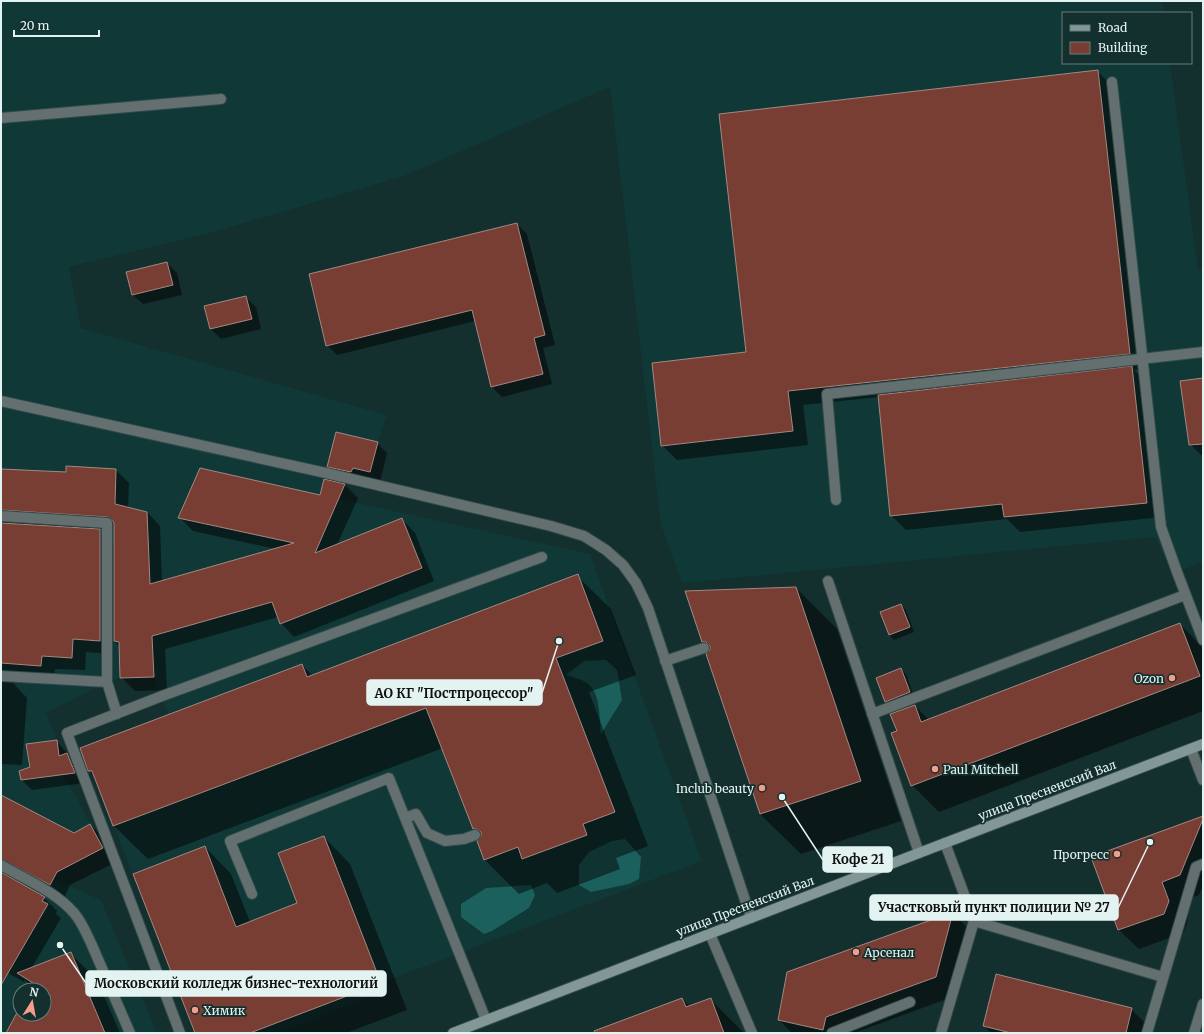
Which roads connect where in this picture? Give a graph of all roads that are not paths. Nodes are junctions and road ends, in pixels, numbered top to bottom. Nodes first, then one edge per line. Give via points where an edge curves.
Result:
1 (1112, 82) dead end
2 (221, 99) dead end
3 (1, 118) edge
4 (1203, 352) edge
5 (1143, 359) junction
6 (1, 401) edge
7 (836, 500) dead end
8 (1, 516) edge
9 (542, 557) dead end
10 (828, 581) dead end
11 (1186, 595) junction
12 (1203, 640) edge
13 (704, 648) dead end
14 (665, 661) junction
15 (1, 676) edge
16 (107, 682) junction
17 (117, 714) junction
18 (872, 714) junction
19 (1203, 744) edge
20 (1191, 749) junction
21 (1203, 780) edge
22 (405, 818) junction
23 (475, 835) dead end
24 (945, 843) junction
25 (919, 853) junction
26 (1203, 864) edge
27 (1, 865) edge
28 (252, 894) dead end
29 (751, 918) junction
30 (974, 921) junction
31 (710, 934) junction
32 (1163, 977) junction
33 (910, 1002) dead end
34 (1203, 1004) edge
35 (486, 1020) junction
36 (130, 1033) edge
37 (180, 1033) edge
38 (453, 1033) edge
39 (752, 1033) edge
40 (832, 1033) edge
41 (941, 1033) edge
42 (1147, 1033) edge
43 (1194, 1033) edge

1 - 5 lane
2 - 3 lane
4 - 5 lane
5 - 7 lane via 828,394
5 - 11 lane via 1161,527
6 - 14 lane via 551,526 584,536 623,565 636,583 648,608
8 - 16 lane via 107,523
9 - 17 lane
10 - 18 lane
11 - 12 lane
11 - 18 lane
13 - 14 lane
14 - 29 lane
15 - 16 lane
16 - 17 lane
17 - 37 lane via 67,733
18 - 25 lane
19 - 20 main road, улица Пресненский Вал
20 - 21 lane
20 - 24 main road, улица Пресненский Вал
22 - 23 lane via 416,814 427,833 445,841
22 - 28 lane via 389,778 230,841
22 - 35 lane
24 - 25 main road, улица Пресненский Вал
24 - 30 lane
25 - 29 main road, улица Пресненский Вал
26 - 32 lane via 1196,867
27 - 36 lane via 53,895 75,914 92,943
29 - 31 main road, улица Пресненский Вал
30 - 32 lane
30 - 41 lane
31 - 35 main road, улица Пресненский Вал
31 - 39 lane
32 - 42 lane
33 - 40 lane
34 - 43 lane
35 - 38 main road, улица Пресненский Вал

